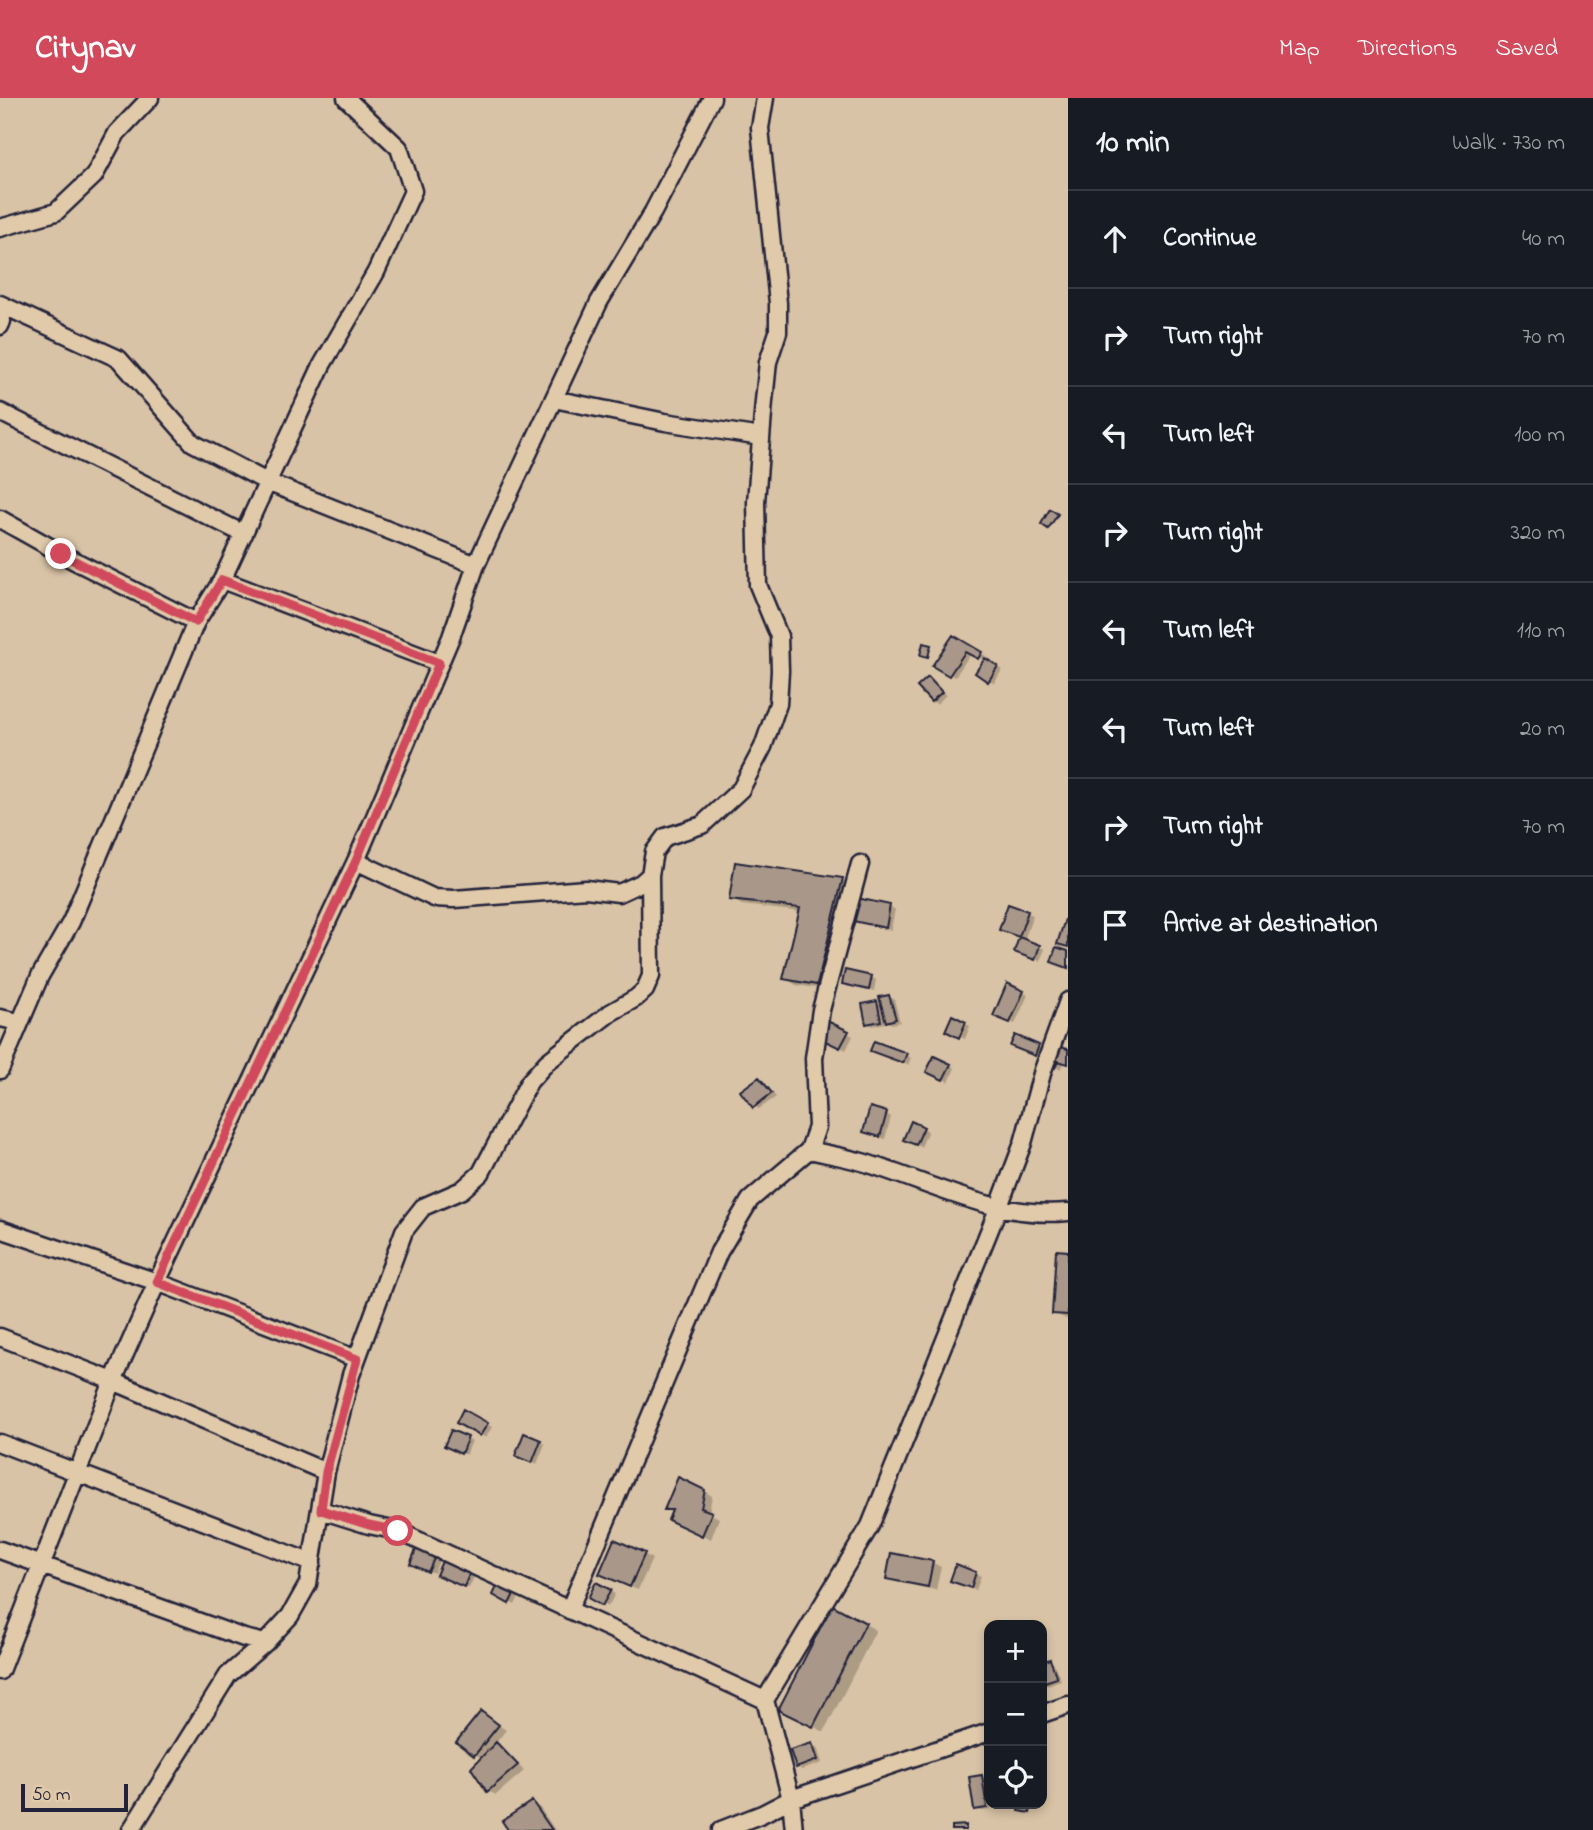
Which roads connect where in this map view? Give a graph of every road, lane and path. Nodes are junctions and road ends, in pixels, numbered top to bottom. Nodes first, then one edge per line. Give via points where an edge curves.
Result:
1 (150, 98) edge
2 (346, 98) edge
3 (712, 98) edge
4 (765, 98) edge
5 (0, 228) edge
6 (0, 305) edge
7 (0, 326) edge
8 (554, 399) junction
9 (0, 412) edge
10 (761, 437) junction
11 (267, 482) junction
12 (0, 519) edge
13 (244, 534) junction
14 (476, 565) junction
15 (222, 580) junction
16 (196, 622) junction
17 (439, 663) junction
18 (356, 861) junction
19 (860, 864) dead end
20 (650, 874) junction
21 (1068, 1003) edge
22 (0, 1018) edge
23 (19, 1023) junction
24 (0, 1070) edge
25 (809, 1150) junction
26 (998, 1209) junction
27 (1068, 1212) edge
28 (0, 1229) edge
29 (157, 1282) junction
30 (0, 1338) edge
31 (357, 1359) junction
32 (113, 1381) junction
33 (0, 1443) edge
34 (78, 1472) junction
35 (326, 1472) junction
36 (321, 1510) junction
37 (0, 1550) edge
38 (312, 1563) junction
39 (42, 1566) junction
40 (569, 1610) junction
41 (265, 1643) junction
42 (0, 1671) edge
43 (765, 1700) junction
44 (1065, 1709) edge
45 (1047, 1713) edge
46 (984, 1734) edge
47 (791, 1800) junction
48 (131, 1830) edge
49 (721, 1830) edge
50 (794, 1830) edge

1 - 5 street via 117,133 94,176 56,212
2 - 11 street via 398,148 412,191 376,272 322,365
3 - 8 street via 653,212 599,302
4 - 10 street via 760,128 778,332 768,362
6 - 7 street
6 - 11 street via 119,359 193,443
8 - 10 street
8 - 14 street
9 - 13 street
10 - 20 street via 756,502 758,585 779,636 778,704 741,789 702,825 665,837 654,852
11 - 13 street
11 - 14 street
12 - 16 street
13 - 15 street
14 - 17 street
15 - 16 street
15 - 17 street
16 - 23 street via 71,922
17 - 18 street
18 - 20 street via 434,898 454,899 586,889 618,893
18 - 29 street
19 - 25 street via 821,1010 814,1058 817,1127
20 - 31 street via 651,976 645,990 547,1062 529,1082 481,1173 462,1190 423,1207 404,1231
21 - 26 street
22 - 23 street
23 - 24 street
25 - 26 street via 861,1161
25 - 40 street via 750,1200 719,1252
26 - 27 street
26 - 43 street via 870,1526
28 - 29 street
29 - 31 street
29 - 32 street
30 - 32 street
31 - 35 street
32 - 34 street
32 - 35 street
33 - 34 street
34 - 38 street
34 - 39 street
35 - 36 street
36 - 38 street
36 - 40 street via 398,1531
37 - 39 street
38 - 41 street via 308,1584 290,1616
39 - 41 street
39 - 42 street
40 - 43 street
41 - 48 street via 228,1675
43 - 47 street
44 - 45 street
46 - 47 street
47 - 49 street
47 - 50 street

